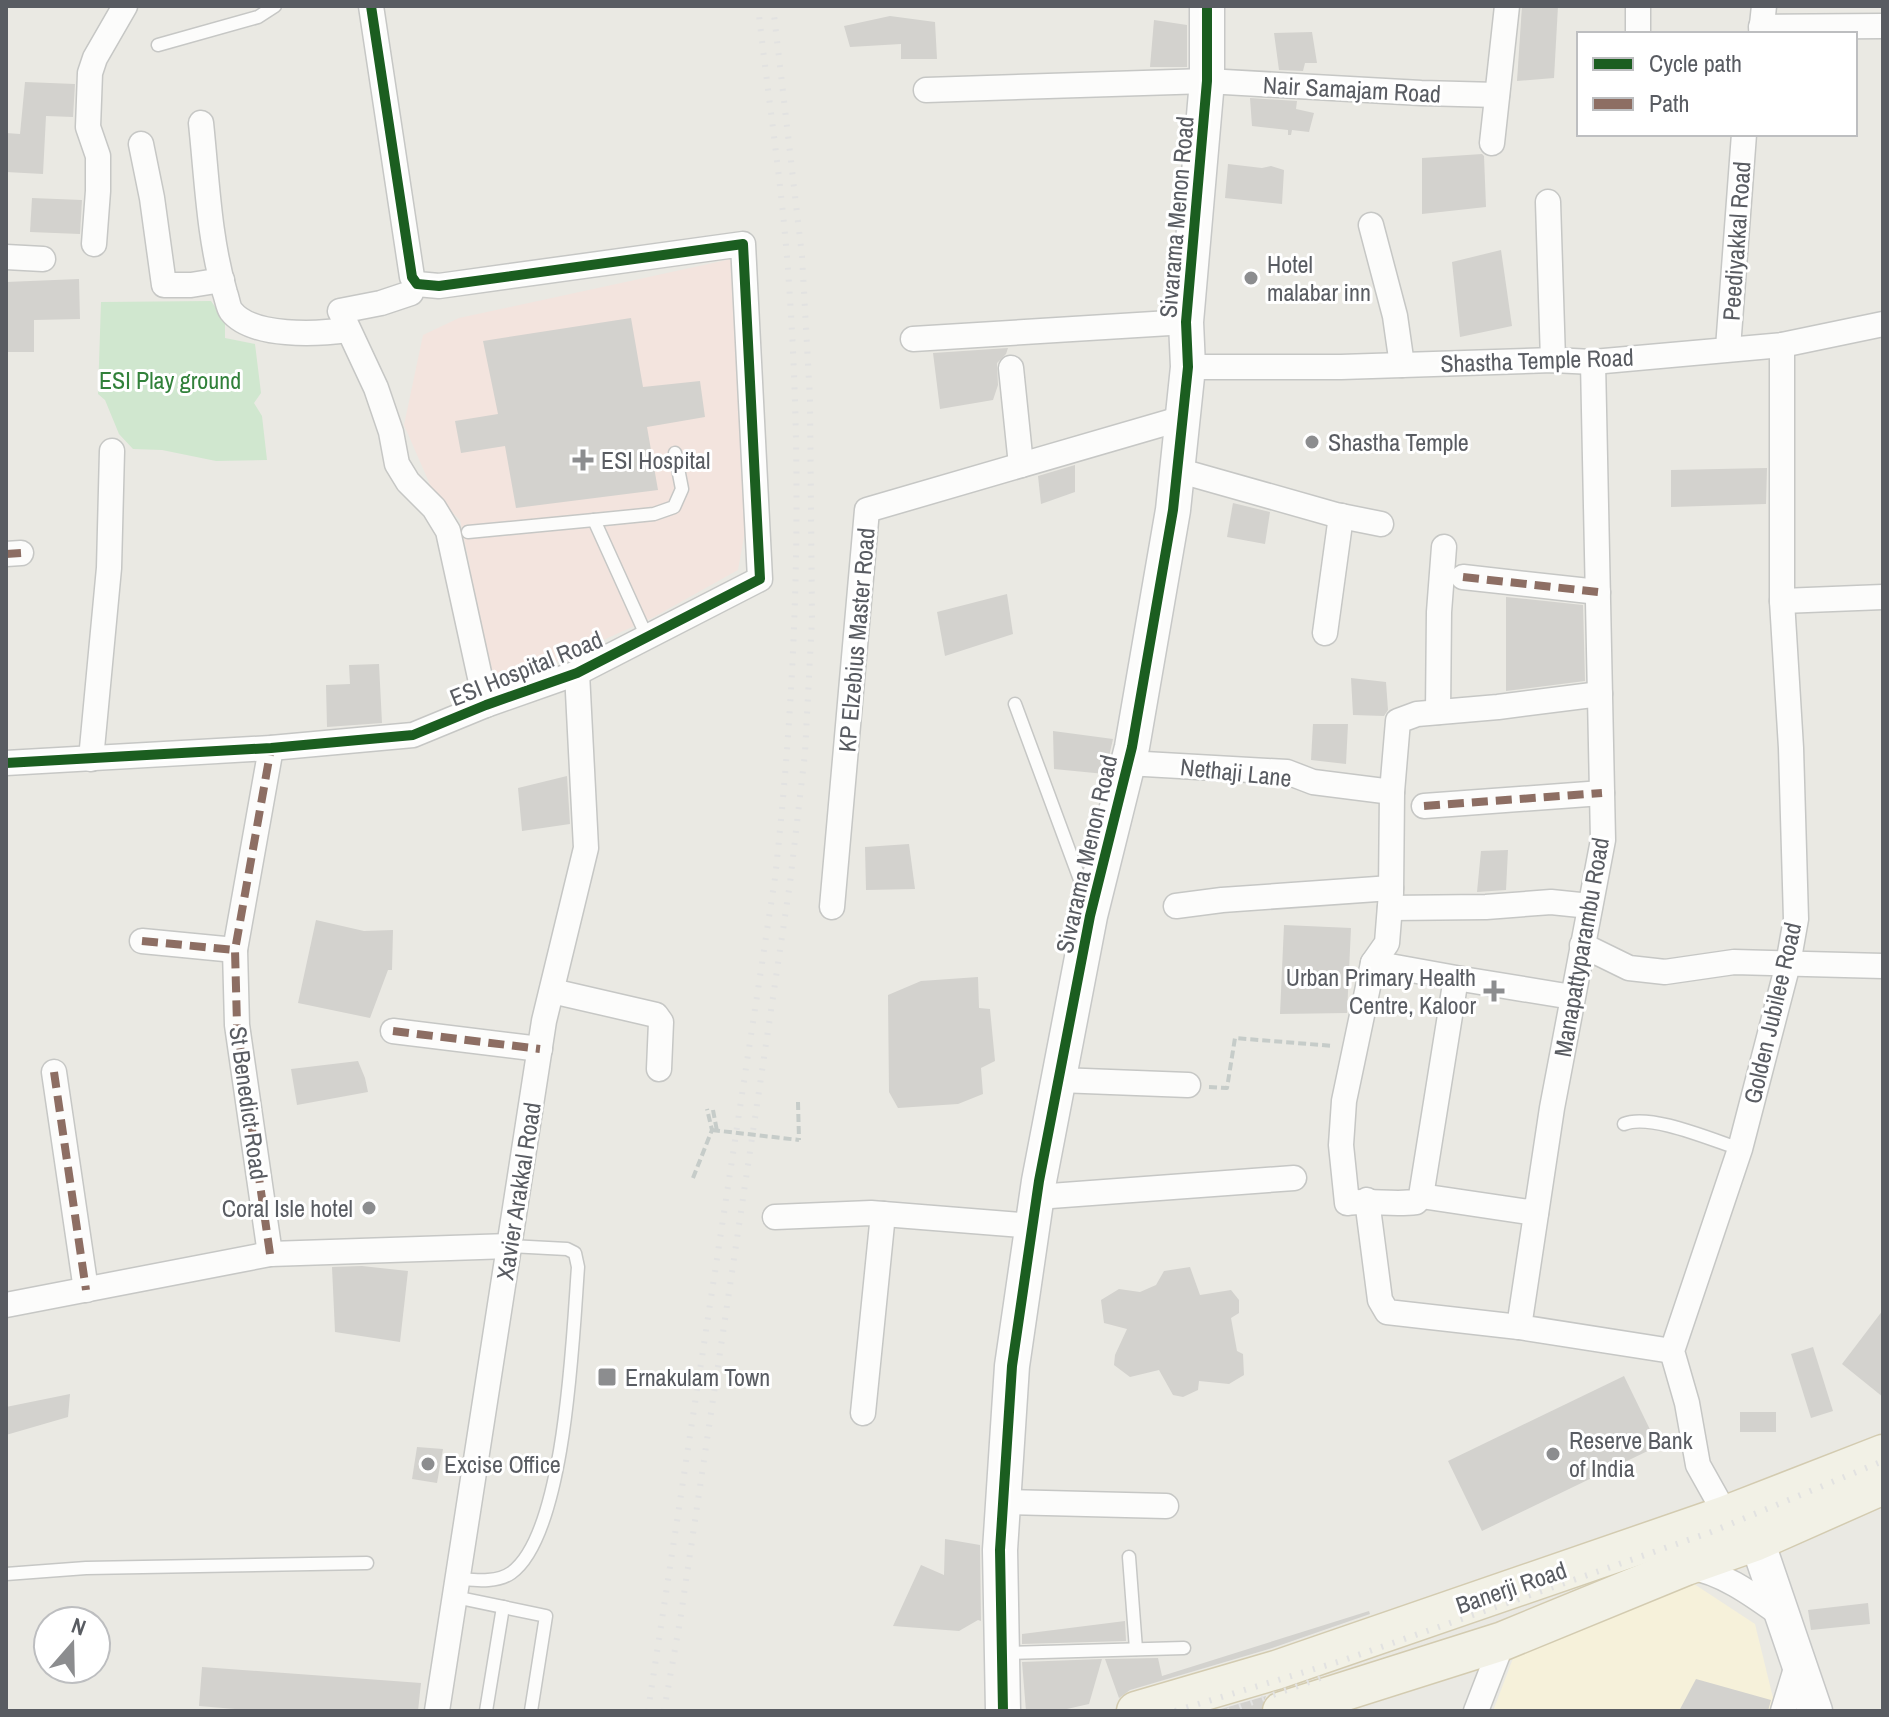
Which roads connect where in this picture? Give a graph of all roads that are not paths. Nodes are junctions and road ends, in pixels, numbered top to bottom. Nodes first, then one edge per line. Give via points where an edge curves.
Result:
1 (125, 6) edge
2 (275, 6) edge
3 (371, 6) edge
4 (1207, 6) edge
5 (1507, 6) edge
6 (1638, 6) edge
7 (1762, 22) edge
8 (1883, 26) edge
9 (1638, 32) edge
10 (158, 45) dead end
11 (1207, 81) junction
12 (926, 90) dead end
13 (1497, 95) junction
14 (201, 123) dead end
15 (1744, 136) edge
16 (1492, 143) dead end
17 (141, 144) dead end
18 (1548, 202) dead end
19 (1371, 225) dead end
20 (94, 244) dead end
21 (6, 257) edge
22 (43, 259) dead end
23 (222, 280) junction
24 (411, 293) dead end
25 (1186, 322) junction
26 (1883, 324) edge
27 (348, 330) junction
28 (913, 339) dead end
29 (1782, 345) junction
30 (1728, 348) junction
31 (1553, 360) junction
32 (1593, 362) junction
33 (1402, 365) junction
34 (1188, 367) junction
35 (1011, 368) dead end
36 (1183, 418) junction
37 (112, 451) dead end
38 (675, 453) dead end
39 (1021, 465) junction
40 (1177, 470) junction
41 (1341, 516) junction
42 (594, 520) junction
43 (1381, 524) dead end
44 (468, 532) dead end
45 (1444, 547) dead end
46 (1463, 577) dead end
47 (1598, 592) junction
48 (1883, 597) edge
49 (1782, 601) junction
50 (1325, 633) dead end
51 (647, 637) junction
52 (577, 673) junction
53 (1600, 694) junction
54 (1015, 704) dead end
55 (486, 705) junction
56 (1438, 712) junction
57 (271, 748) junction
58 (91, 759) junction
59 (6, 763) edge
60 (1127, 763) junction
61 (1392, 792) junction
62 (1602, 793) junction
63 (1424, 806) dead end
64 (1390, 898) junction
65 (1176, 906) dead end
66 (1590, 906) junction
67 (832, 907) dead end
68 (1091, 911) junction
69 (142, 941) dead end
70 (1582, 945) junction
71 (235, 950) junction
72 (1373, 963) junction
73 (1788, 964) junction
74 (1883, 966) edge
75 (1456, 978) junction
76 (552, 991) junction
77 (1572, 997) junction
78 (393, 1031) dead end
79 (540, 1049) junction
80 (659, 1069) dead end
81 (54, 1072) dead end
82 (1059, 1080) junction
83 (1188, 1085) road end
84 (1624, 1124) dead end
85 (1740, 1149) junction
86 (1294, 1178) dead end
87 (1421, 1196) junction
88 (1367, 1200) junction
89 (1035, 1212) junction
90 (1536, 1213) junction
91 (883, 1214) junction
92 (775, 1217) dead end
93 (510, 1246) junction
94 (270, 1254) junction
95 (86, 1290) junction
96 (6, 1305) edge
97 (1519, 1327) junction
98 (1672, 1351) junction
99 (863, 1413) dead end
100 (1883, 1454) edge
101 (1883, 1485) edge
102 (1003, 1502) junction
103 (1166, 1506) dead end
104 (1726, 1515) junction
105 (1757, 1541) junction
106 (1129, 1557) dead end
107 (367, 1563) dead end
108 (1686, 1566) junction
109 (6, 1574) edge
110 (456, 1588) junction
111 (503, 1607) junction
112 (1781, 1615) junction
113 (1503, 1641) junction
114 (1184, 1648) dead end
115 (1136, 1649) junction
116 (1001, 1654) junction
117 (1798, 1662) junction
118 (437, 1711) edge
119 (486, 1711) edge
120 (531, 1711) edge
121 (1003, 1711) edge
122 (1136, 1711) edge
123 (1282, 1711) edge
124 (1476, 1711) edge
125 (1783, 1711) edge
126 (1815, 1711) edge

1 - 20 street via 90,73 88,127 98,156
2 - 10 lane via 258,17
3 - 51 street, ESI Hospital Road via 417,284 439,286 743,244 760,579
4 - 11 street, Sivarama Menon Road
5 - 13 street
6 - 9 street
7 - 8 street
11 - 12 street, Sivarama Menon Road
11 - 13 street, Nair Samajam Road
11 - 25 street, Sivarama Menon Road
13 - 16 street
14 - 23 street
15 - 30 street, Peediyakkal Road
17 - 23 street via 164,285
18 - 31 street
19 - 33 street
21 - 22 street
23 - 27 street via 230,310 248,323 294,332
24 - 27 street via 340,311
25 - 28 street
25 - 34 street, Sivarama Menon Road
26 - 29 street, Shastha Temple Road
27 - 55 street via 376,388 397,464 448,531
29 - 30 street, Shastha Temple Road
29 - 49 street, Golden Jubilee Road
30 - 32 street, Shastha Temple Road
31 - 32 street, Shastha Temple Road
31 - 33 street, Shastha Temple Road
32 - 47 street, Manapattyparambu Road
33 - 34 street, Shastha Temple Road
34 - 36 street, Sivarama Menon Road
35 - 39 street
36 - 39 street, KP Elzebius Master Road
36 - 40 street, Sivarama Menon Road
37 - 58 street via 109,568
38 - 42 lane via 682,489 674,507
39 - 67 street, KP Elzebius Master Road via 867,510
40 - 41 street
40 - 60 street, Sivarama Menon Road
41 - 43 street
41 - 50 street
42 - 44 lane
42 - 51 lane
45 - 56 street
46 - 47 street
47 - 53 street, Manapattyparambu Road
48 - 49 street
49 - 73 street, Golden Jubilee Road via 1796,919
51 - 52 street, ESI Hospital Road
52 - 55 street, ESI Hospital Road
52 - 76 street, Xavier Arakkal Road via 586,848
53 - 56 street
53 - 62 street, Manapattyparambu Road
54 - 68 lane
55 - 57 street, ESI Hospital Road via 413,735
56 - 61 street via 1398,721
57 - 58 street, ESI Hospital Road
57 - 71 street, St Benedict Road
58 - 59 street, ESI Hospital Road
60 - 61 street, Nethaji Lane via 1287,772 1313,782
60 - 68 street, Sivarama Menon Road
61 - 64 street
62 - 63 street
62 - 66 street, Manapattyparambu Road via 1603,840
64 - 65 street via 1222,900
64 - 66 street via 1486,907 1551,902
64 - 72 street via 1387,943
66 - 70 street, Manapattyparambu Road
68 - 82 street, Sivarama Menon Road
69 - 71 street
70 - 73 street via 1629,968 1653,971 1734,962
70 - 77 street, Manapattyparambu Road
71 - 94 street, St Benedict Road via 237,1025
72 - 75 street
72 - 88 street via 1344,1101 1341,1145 1347,1203
73 - 74 street
73 - 85 street, Golden Jubilee Road
75 - 77 street
75 - 87 street
76 - 79 street, Xavier Arakkal Road
76 - 80 street via 656,1015 661,1022
77 - 90 street, Manapattyparambu Road
78 - 79 street
79 - 93 street, Xavier Arakkal Road
81 - 95 street
82 - 83 street
82 - 89 street, Sivarama Menon Road
84 - 85 lane via 1652,1121
85 - 98 street, Golden Jubilee Road
86 - 89 street
87 - 88 street via 1408,1203
87 - 90 street
88 - 97 street via 1380,1300 1387,1312
89 - 91 street
89 - 102 street, Sivarama Menon Road via 1012,1366
90 - 97 street, Manapattyparambu Road
91 - 92 street
91 - 99 street
93 - 94 street
93 - 110 street, Xavier Arakkal Road
93 - 110 lane via 575,1253 568,1404 550,1502 529,1554 510,1574
94 - 95 street
95 - 96 street
97 - 98 street
98 - 104 street via 1698,1465
100 - 104 main road, Banerji Road
101 - 105 main road, Banerji Road
102 - 103 street
102 - 116 street, Sivarama Menon Road
104 - 105 main road
104 - 122 main road, Banerji Road via 1276,1670
105 - 108 main road, Banerji Road
105 - 112 street
106 - 115 lane
107 - 109 lane
108 - 112 street via 1705,1570
108 - 113 main road, Banerji Road
110 - 111 lane
110 - 118 street, Xavier Arakkal Road
111 - 119 lane
111 - 120 lane via 546,1616
112 - 117 street
113 - 123 main road, Banerji Road
113 - 124 street
114 - 115 lane
115 - 116 lane
116 - 121 street, Sivarama Menon Road
117 - 125 street
117 - 126 street

